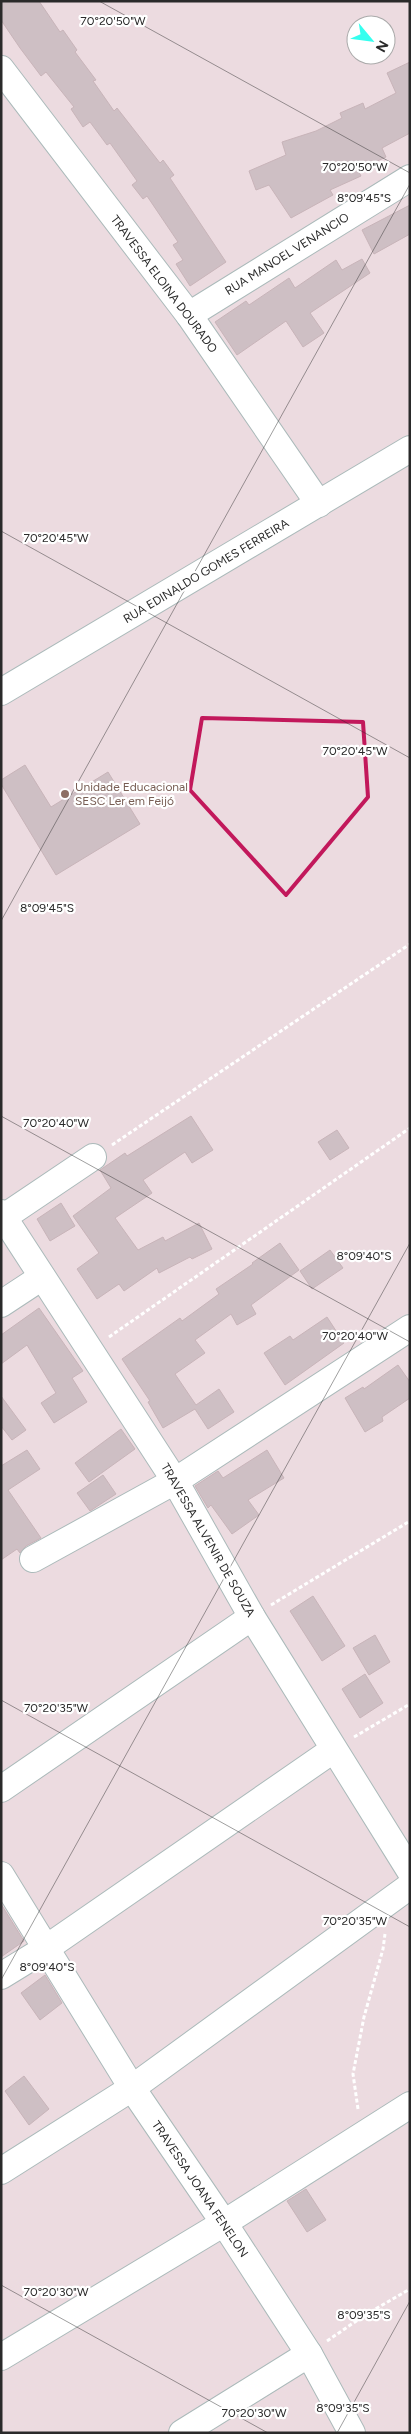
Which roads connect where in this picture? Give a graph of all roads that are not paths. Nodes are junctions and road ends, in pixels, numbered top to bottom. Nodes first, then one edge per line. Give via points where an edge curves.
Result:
1 (1, 69) edge
2 (410, 178) edge
3 (189, 315) junction
4 (410, 449) edge
5 (319, 504) junction
6 (1, 692) edge
7 (93, 1158) road end
8 (3, 1215) edge
9 (42, 1277) junction
10 (1, 1304) edge
11 (410, 1328) edge
12 (175, 1481) junction
13 (32, 1559) dead end
14 (252, 1617) junction
15 (333, 1750) junction
16 (1, 1789) edge
17 (410, 1871) edge
18 (1, 1875) edge
19 (400, 1892) edge
20 (45, 1949) junction
21 (1, 1976) edge
22 (132, 2088) junction
23 (410, 2104) edge
24 (1, 2171) edge
25 (224, 2223) junction
26 (308, 2354) junction
27 (1, 2357) edge
28 (182, 2433) edge
29 (352, 2433) edge

1 - 3 street, TRAVESSA ELOINA DOURADO
2 - 3 street, RUA MANOEL VENANCIO
3 - 5 street, TRAVESSA ELOINA DOURADO
4 - 5 street, RUA EDINALDO GOMES FERREIRA
5 - 6 street, RUA EDINALDO GOMES FERREIRA
7 - 8 street
8 - 9 street, TRAVESSA ALVENIR DE SOUZA
9 - 10 street
9 - 12 street, TRAVESSA ALVENIR DE SOUZA
11 - 12 street
12 - 13 street
12 - 14 street, TRAVESSA ALVENIR DE SOUZA
14 - 15 street, TRAVESSA ALVENIR DE SOUZA
14 - 16 street
15 - 17 street, TRAVESSA ALVENIR DE SOUZA
15 - 20 street
18 - 20 street, TRAVESSA JOANA FENELON
19 - 22 street
20 - 21 street
20 - 22 street, TRAVESSA JOANA FENELON
22 - 24 street
22 - 25 street, TRAVESSA JOANA FENELON
23 - 25 street
25 - 26 street, TRAVESSA JOANA FENELON
25 - 27 street
26 - 28 street
26 - 29 street, TRAVESSA JOANA FENELON

